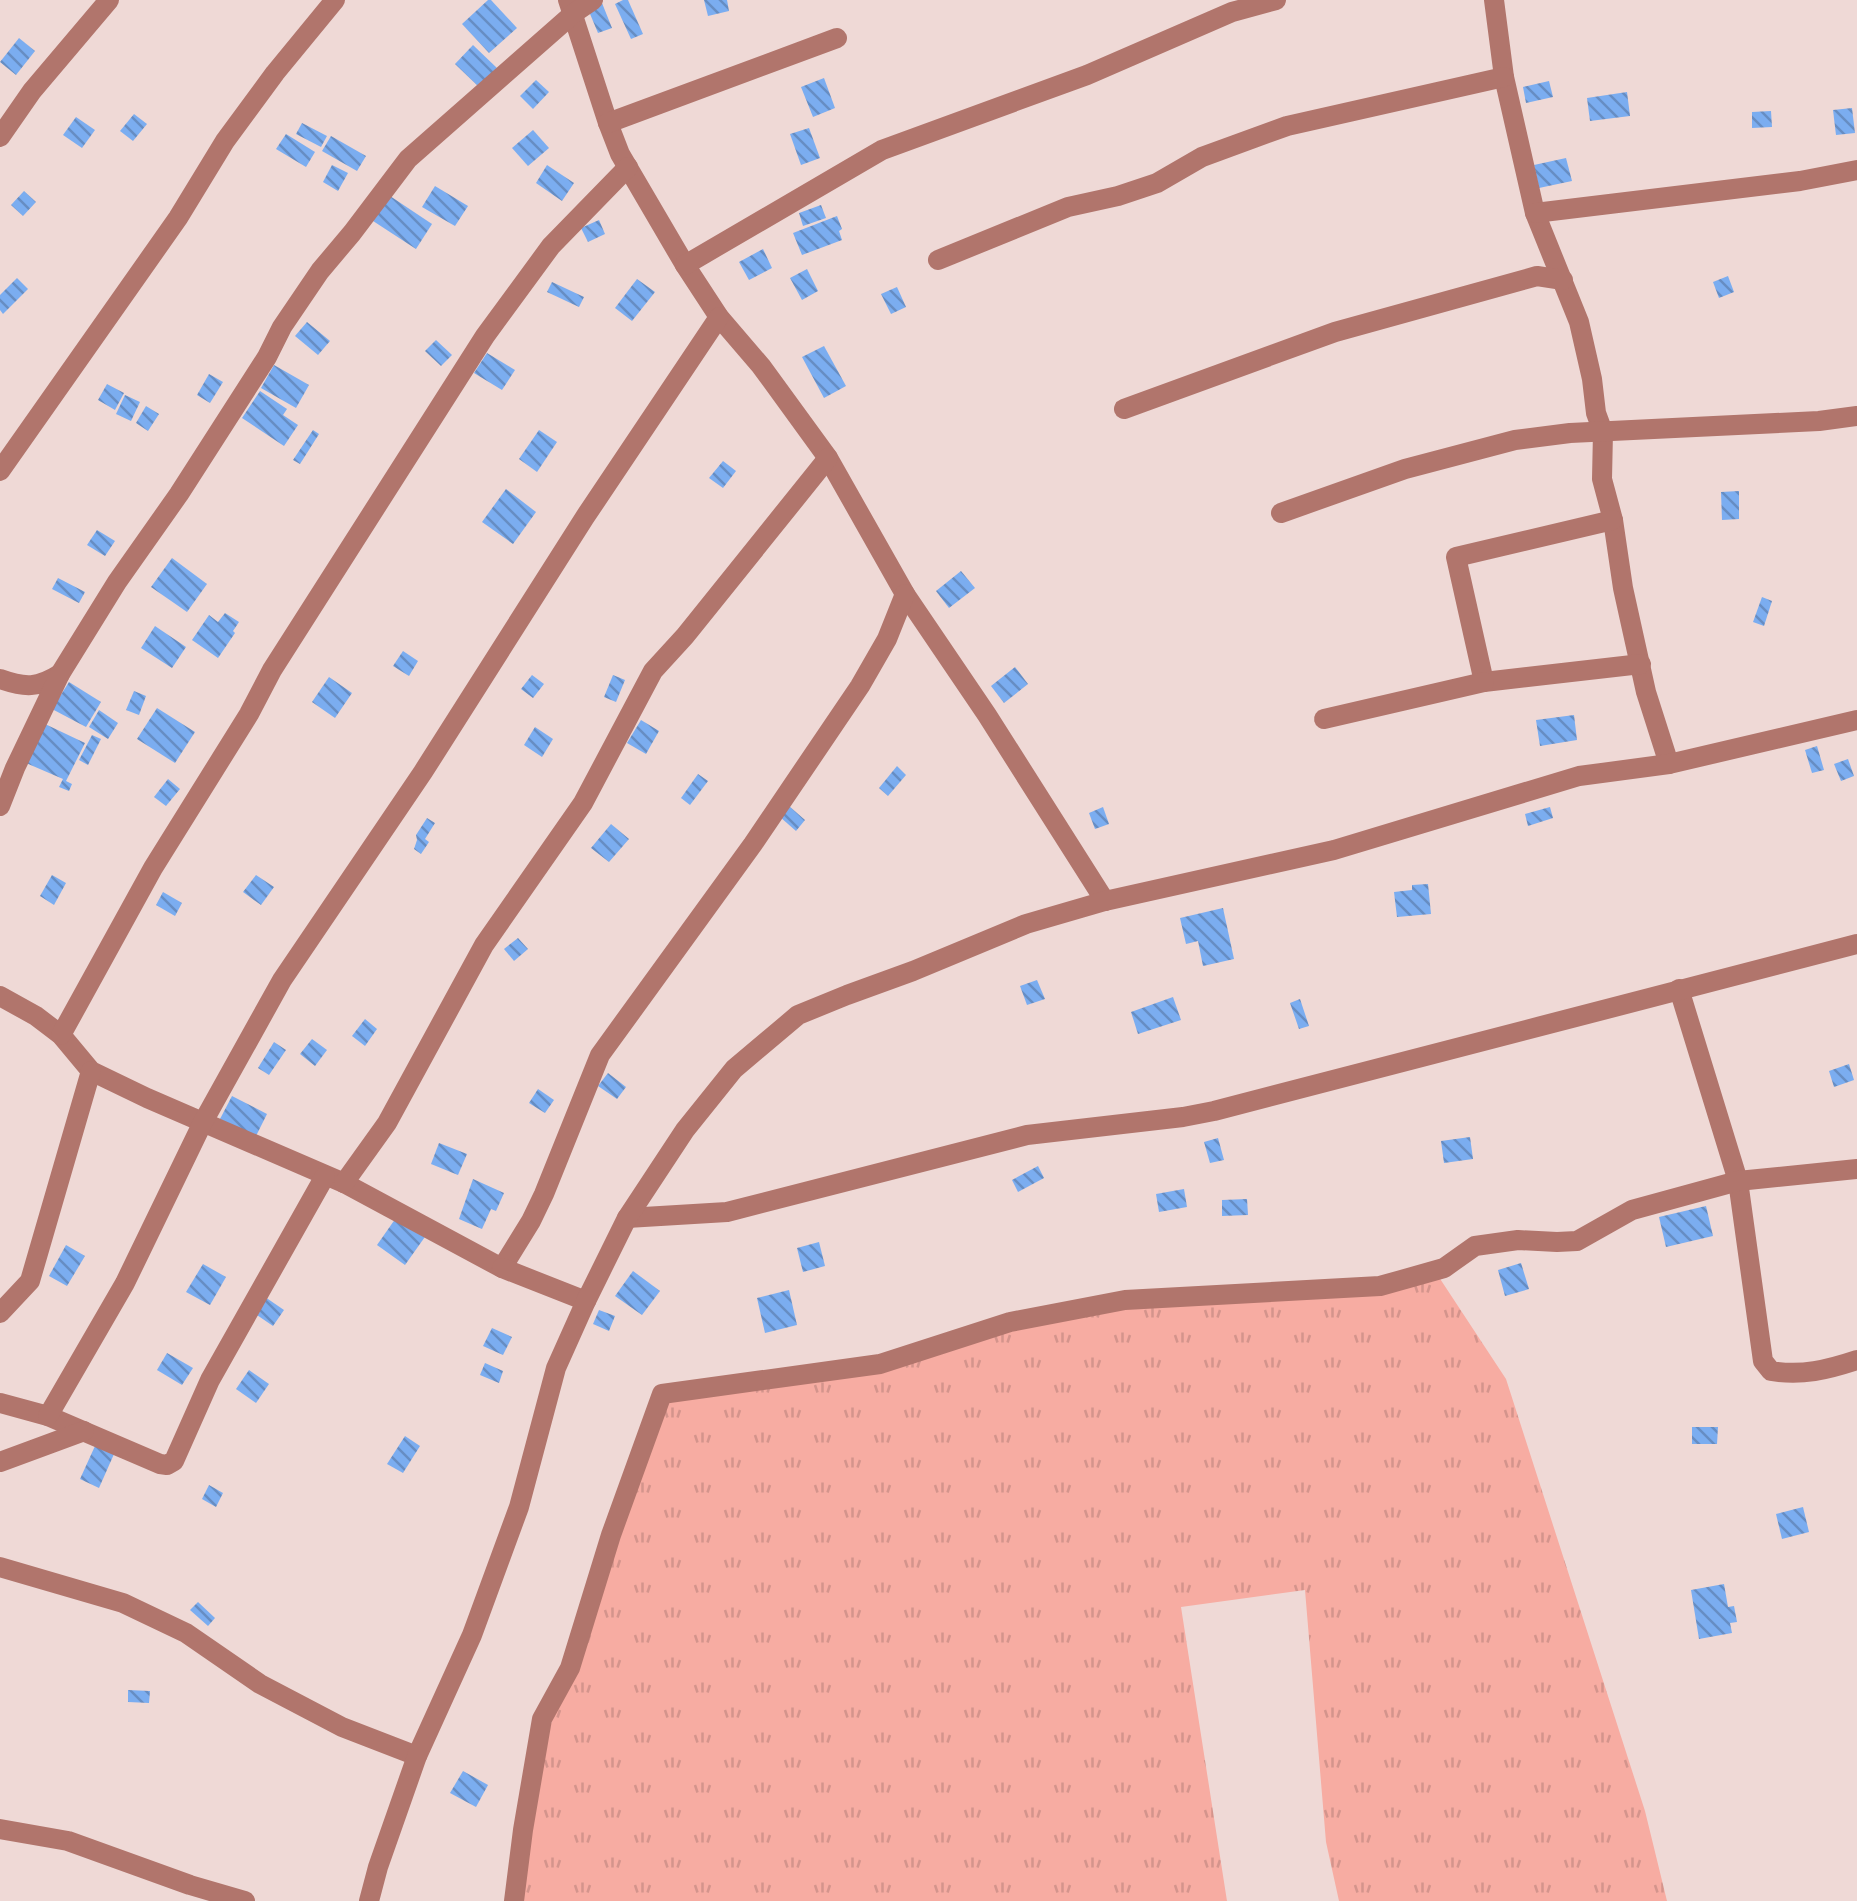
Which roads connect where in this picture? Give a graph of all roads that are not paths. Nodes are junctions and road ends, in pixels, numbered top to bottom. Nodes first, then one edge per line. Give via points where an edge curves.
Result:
1 (109, 0) edge
2 (335, 0) edge
3 (593, 0) edge
4 (1276, 0) edge
5 (1494, 0) edge
6 (571, 7) edge
7 (837, 38) dead end
8 (1504, 76) junction
9 (608, 124) junction
10 (0, 137) edge
11 (628, 167) junction
12 (1857, 170) edge
13 (1535, 213) junction
14 (938, 260) dead end
15 (686, 266) junction
16 (1563, 280) junction
17 (719, 318) junction
18 (1124, 410) dead end
19 (1857, 416) edge
20 (1603, 432) junction
21 (828, 458) junction
22 (0, 470) edge
23 (1281, 514) dead end
24 (1613, 520) junction
25 (905, 594) junction
26 (1641, 664) junction
27 (60, 674) junction
28 (0, 679) edge
29 (1484, 682) junction
30 (1324, 719) dead end
31 (1857, 720) edge
32 (1669, 764) junction
33 (0, 806) edge
34 (1105, 901) junction
35 (1857, 944) edge
36 (1679, 988) junction
37 (0, 996) edge
38 (61, 1034) junction
39 (91, 1071) junction
40 (203, 1122) junction
41 (1857, 1169) edge
42 (334, 1180) junction
43 (1738, 1181) junction
44 (628, 1218) junction
45 (502, 1268) junction
46 (586, 1301) junction
47 (0, 1312) edge
48 (1857, 1360) edge
49 (0, 1403) edge
50 (48, 1416) junction
51 (84, 1431) junction
52 (0, 1462) edge
53 (0, 1567) edge
54 (417, 1756) junction
55 (0, 1829) edge
56 (245, 1901) edge
57 (369, 1901) edge
58 (514, 1901) edge

1 - 10 street
2 - 22 street via 225,141
3 - 6 street
4 - 15 street via 882,150
5 - 8 street
6 - 9 street
6 - 27 street via 408,159 320,271
7 - 9 street
8 - 13 street
8 - 14 street via 1286,126 1202,157 1157,183 1068,207
9 - 11 street
11 - 15 street
11 - 38 street via 551,246 485,336 272,670
12 - 13 street
13 - 16 street
15 - 17 street
16 - 18 street via 1537,276 1335,332
16 - 20 street
17 - 21 street
17 - 40 street via 282,980
19 - 20 street
20 - 23 street via 1515,440 1405,469
20 - 24 street via 1602,480
21 - 25 street
21 - 42 street via 653,671 583,803 484,945 387,1122
24 - 26 street
24 - 29 street via 1456,557
25 - 34 street
25 - 45 street via 860,686 600,1054 544,1194
26 - 29 street
26 - 32 street
27 - 28 street via 44,684
27 - 33 street
29 - 30 street
31 - 32 street
32 - 34 street via 1580,776 1334,850
34 - 44 street via 1026,924 798,1016 734,1069 684,1130
35 - 36 street
36 - 43 street
36 - 44 street via 1214,1111 1026,1135 727,1212
37 - 38 street
38 - 39 street
39 - 40 street
39 - 47 street via 30,1281
40 - 42 street
40 - 50 street via 125,1284
41 - 43 street
42 - 45 street
42 - 51 street via 210,1380 174,1461 160,1464
43 - 48 street via 1762,1361 1771,1371 1790,1374
43 - 58 street via 1632,1210 1577,1240 1476,1246 1444,1268 1380,1286 1125,1300 1010,1322 880,1364 662,1394 570,1668 542,1719
44 - 46 street
45 - 46 street
46 - 54 street via 556,1368 519,1507 472,1635
49 - 50 street
50 - 51 street
51 - 52 street
53 - 54 street via 123,1603 342,1727
54 - 57 street
55 - 56 street via 68,1841

